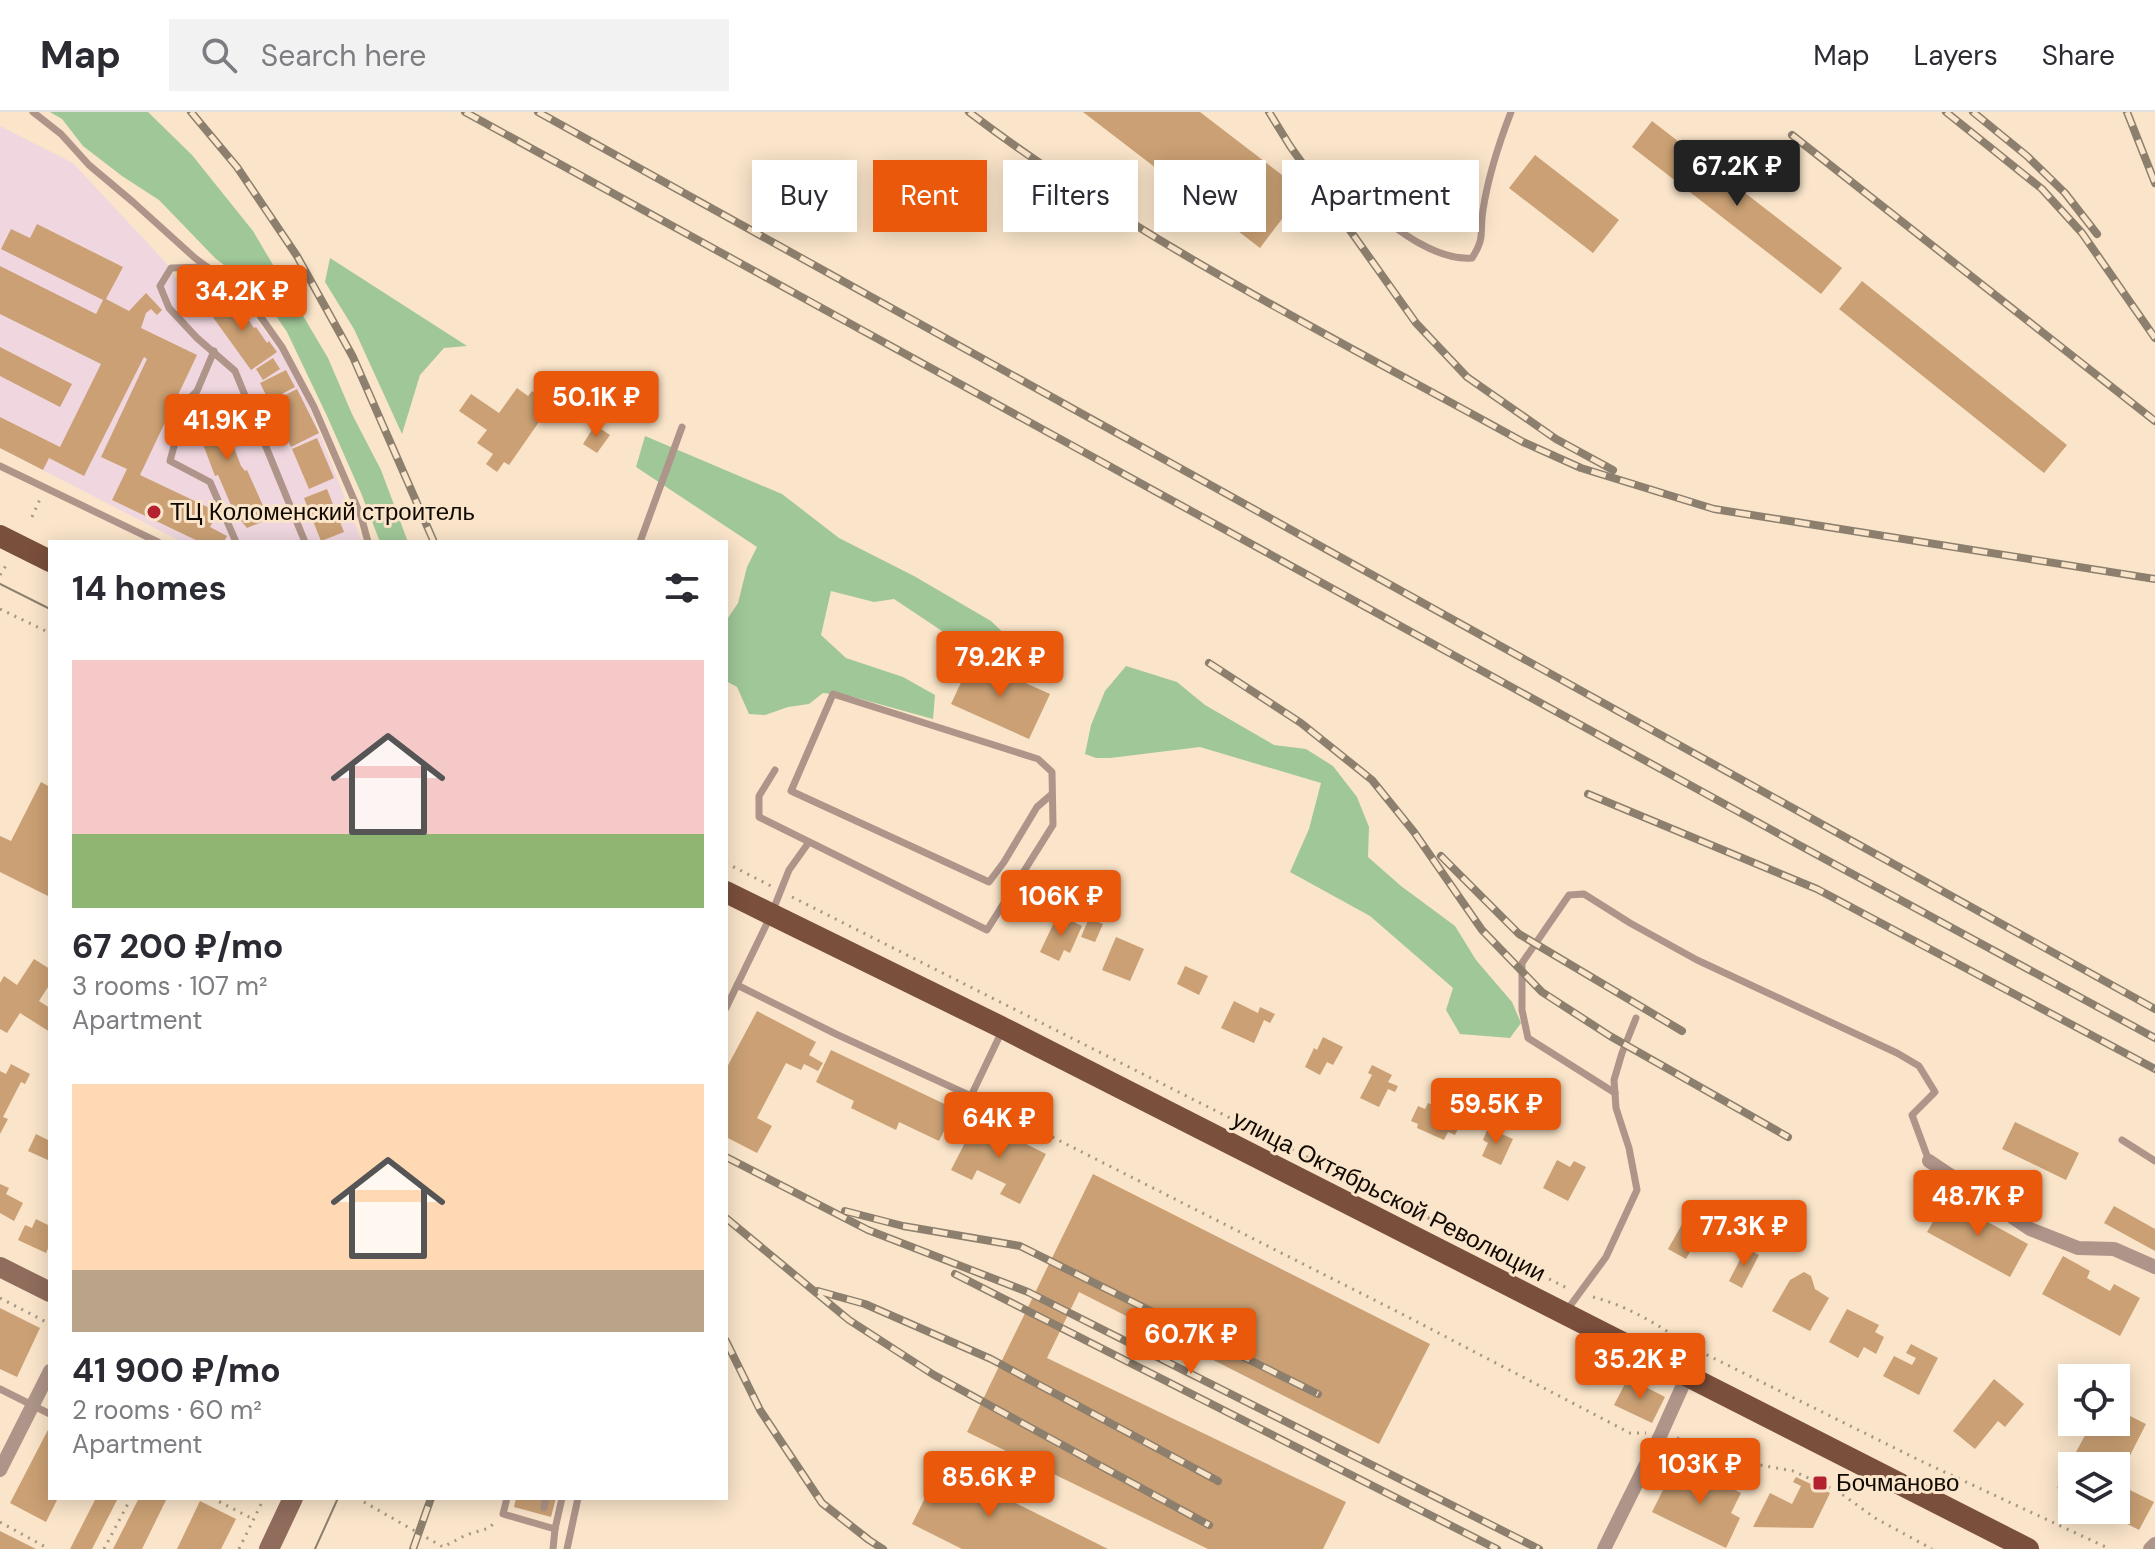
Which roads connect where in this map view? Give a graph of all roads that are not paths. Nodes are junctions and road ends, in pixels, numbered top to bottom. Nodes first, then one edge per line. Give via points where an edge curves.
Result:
1 (33, 112) edge
2 (1511, 112) edge
3 (1401, 232) edge
4 (207, 267) junction
5 (214, 351) junction
6 (682, 427) dead end
7 (0, 466) edge
8 (0, 536) edge
9 (154, 540) edge
10 (235, 540) edge
11 (304, 540) edge
12 (367, 540) edge
13 (641, 540) edge
14 (48, 560) edge
15 (775, 770) dead end
16 (1052, 794) junction
17 (809, 842) junction
18 (728, 893) edge
19 (771, 915) junction
20 (737, 985) junction
21 (728, 1004) edge
22 (1636, 1018) dead end
23 (1003, 1028) junction
24 (1615, 1093) junction
25 (2122, 1140) dead end
26 (1929, 1161) joint
27 (2155, 1161) edge
28 (0, 1267) edge
29 (2155, 1267) edge
30 (48, 1291) edge
31 (1564, 1315) junction
32 (48, 1375) edge
33 (1687, 1376) junction
34 (0, 1389) edge
35 (33, 1405) junction
36 (48, 1413) edge
37 (0, 1470) edge
38 (292, 1500) edge
39 (506, 1500) edge
40 (546, 1500) edge
41 (562, 1500) edge
42 (578, 1500) edge
43 (544, 1508) dead end
44 (555, 1529) junction
45 (2155, 1544) edge
46 (269, 1549) edge
47 (553, 1549) edge
48 (567, 1549) edge
49 (1604, 1549) edge
50 (2028, 1549) edge
51 (2150, 1549) edge

1 - 4 lane
2 - 3 lane via 1483,211 1482,244 1472,258 1458,260
4 - 5 lane via 171,268 160,286 169,308
4 - 12 lane via 246,296 282,347 326,434
5 - 10 lane via 197,391 186,402 170,461 210,482
5 - 11 lane via 235,371
6 - 13 lane
7 - 9 lane
8 - 14 main road
15 - 17 lane via 759,796 759,817
16 - 16 lane via 1052,772 1038,759 833,694 791,791 989,882 1037,807
16 - 17 lane via 1053,825 987,930
17 - 19 lane via 789,870
18 - 19 main road, улица Октябрьской Революции
19 - 20 lane
19 - 23 main road, улица Октябрьской Революции
20 - 21 lane
20 - 23 lane via 971,1096
22 - 24 lane via 1614,1080
23 - 31 main road, улица Октябрьской Революции
24 - 26 lane via 1528,1038 1522,963 1569,895 1584,894 1697,960 1919,1066 1935,1092 1912,1115
24 - 31 lane via 1637,1190 1606,1257
25 - 27 lane
26 - 29 street via 2030,1229 2078,1248 2114,1249
28 - 30 street
31 - 33 main road, улица Октябрьской Революции
32 - 35 street
33 - 49 street
33 - 50 main road, улица Октябрьской Революции
34 - 35 lane
35 - 36 lane
35 - 37 street
38 - 46 street
39 - 44 lane via 503,1514
40 - 43 lane
41 - 44 lane
42 - 48 lane
44 - 47 lane
45 - 51 street

